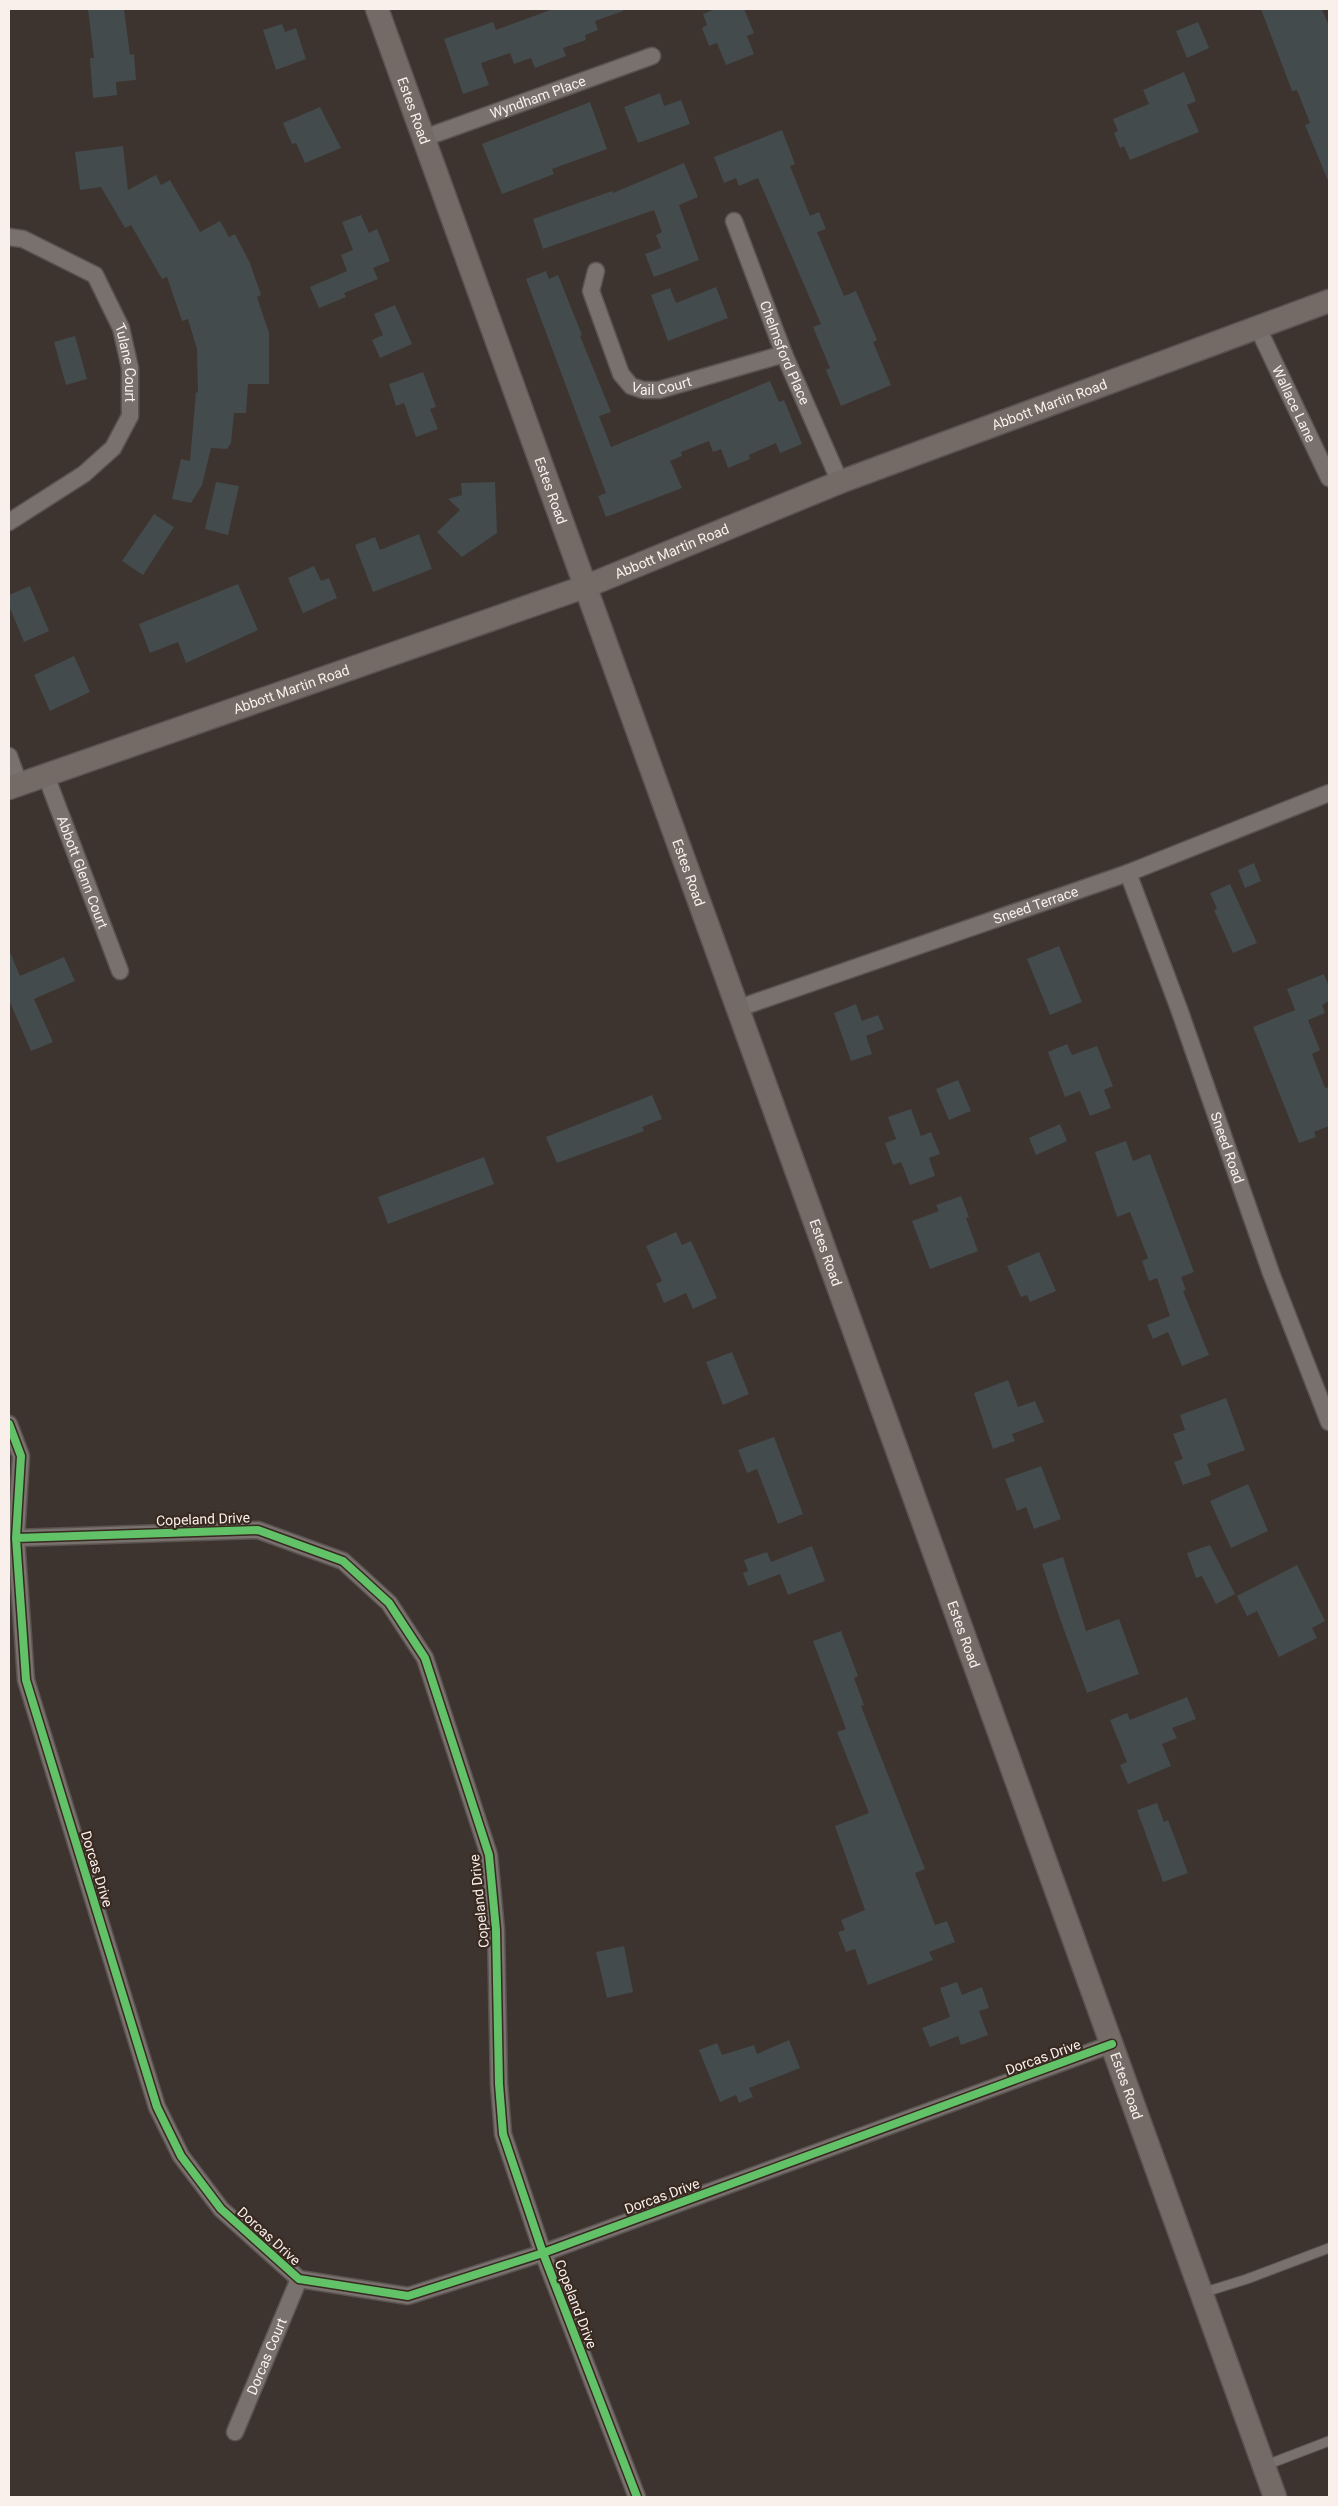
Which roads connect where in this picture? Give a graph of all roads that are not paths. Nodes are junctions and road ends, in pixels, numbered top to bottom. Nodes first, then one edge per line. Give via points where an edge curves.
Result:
1 (377, 9) edge
2 (652, 56) dead end
3 (424, 138) junction
4 (734, 221) dead end
5 (9, 237) edge
6 (596, 271) dead end
7 (1329, 301) edge
8 (1258, 328) junction
9 (784, 354) junction
10 (1329, 478) edge
11 (840, 482) junction
12 (9, 522) edge
13 (587, 586) junction
14 (9, 756) edge
15 (45, 773) junction
16 (14, 786) edge
17 (1329, 794) edge
18 (1128, 873) junction
19 (120, 972) dead end
20 (739, 1008) junction
21 (1329, 1422) edge
22 (9, 1424) edge
23 (16, 1538) junction
24 (1112, 2044) junction
25 (1329, 2248) edge
26 (543, 2252) junction
27 (299, 2279) junction
28 (1202, 2293) junction
29 (235, 2432) dead end
30 (1329, 2441) edge
31 (1264, 2466) junction
32 (637, 2497) edge
33 (1275, 2497) edge

1 - 3 main road, Estes Road
2 - 3 street, Wyndham Place
3 - 13 main road, Estes Road
4 - 9 street, Chelmsford Place
5 - 12 street, Tulane Court via 23,239 95,276 122,328 130,368 130,416 113,448 84,474
6 - 9 street, Vail Court via 591,291 621,374 631,386 659,390
7 - 8 main road, Abbott Martin Road
8 - 10 street, Wallace Lane
8 - 11 main road, Abbott Martin Road
9 - 11 street, Chelmsford Place
11 - 13 main road, Abbott Martin Road
13 - 15 main road, Abbott Martin Road
13 - 20 main road, Estes Road
14 - 16 street
15 - 16 main road, Abbott Martin Road
15 - 19 street, Abbott Glenn Court
17 - 18 street, Sneed Terrace
18 - 20 street, Sneed Terrace
18 - 21 street, Sneed Road via 1271,1273
20 - 24 main road, Estes Road
22 - 23 street, Dorcas Drive via 21,1456
23 - 26 street, Copeland Drive via 258,1530 342,1561 389,1603 425,1658 489,1855 496,1930 503,2134
23 - 27 street, Dorcas Drive via 26,1680 157,2107 181,2156 221,2209
24 - 26 street, Dorcas Drive
24 - 28 main road, Estes Road
25 - 28 lane
26 - 27 street, Dorcas Drive via 408,2296
26 - 32 street, Copeland Drive
27 - 29 street, Dorcas Court
28 - 31 main road, Estes Road
30 - 31 lane
31 - 33 main road, Estes Road

